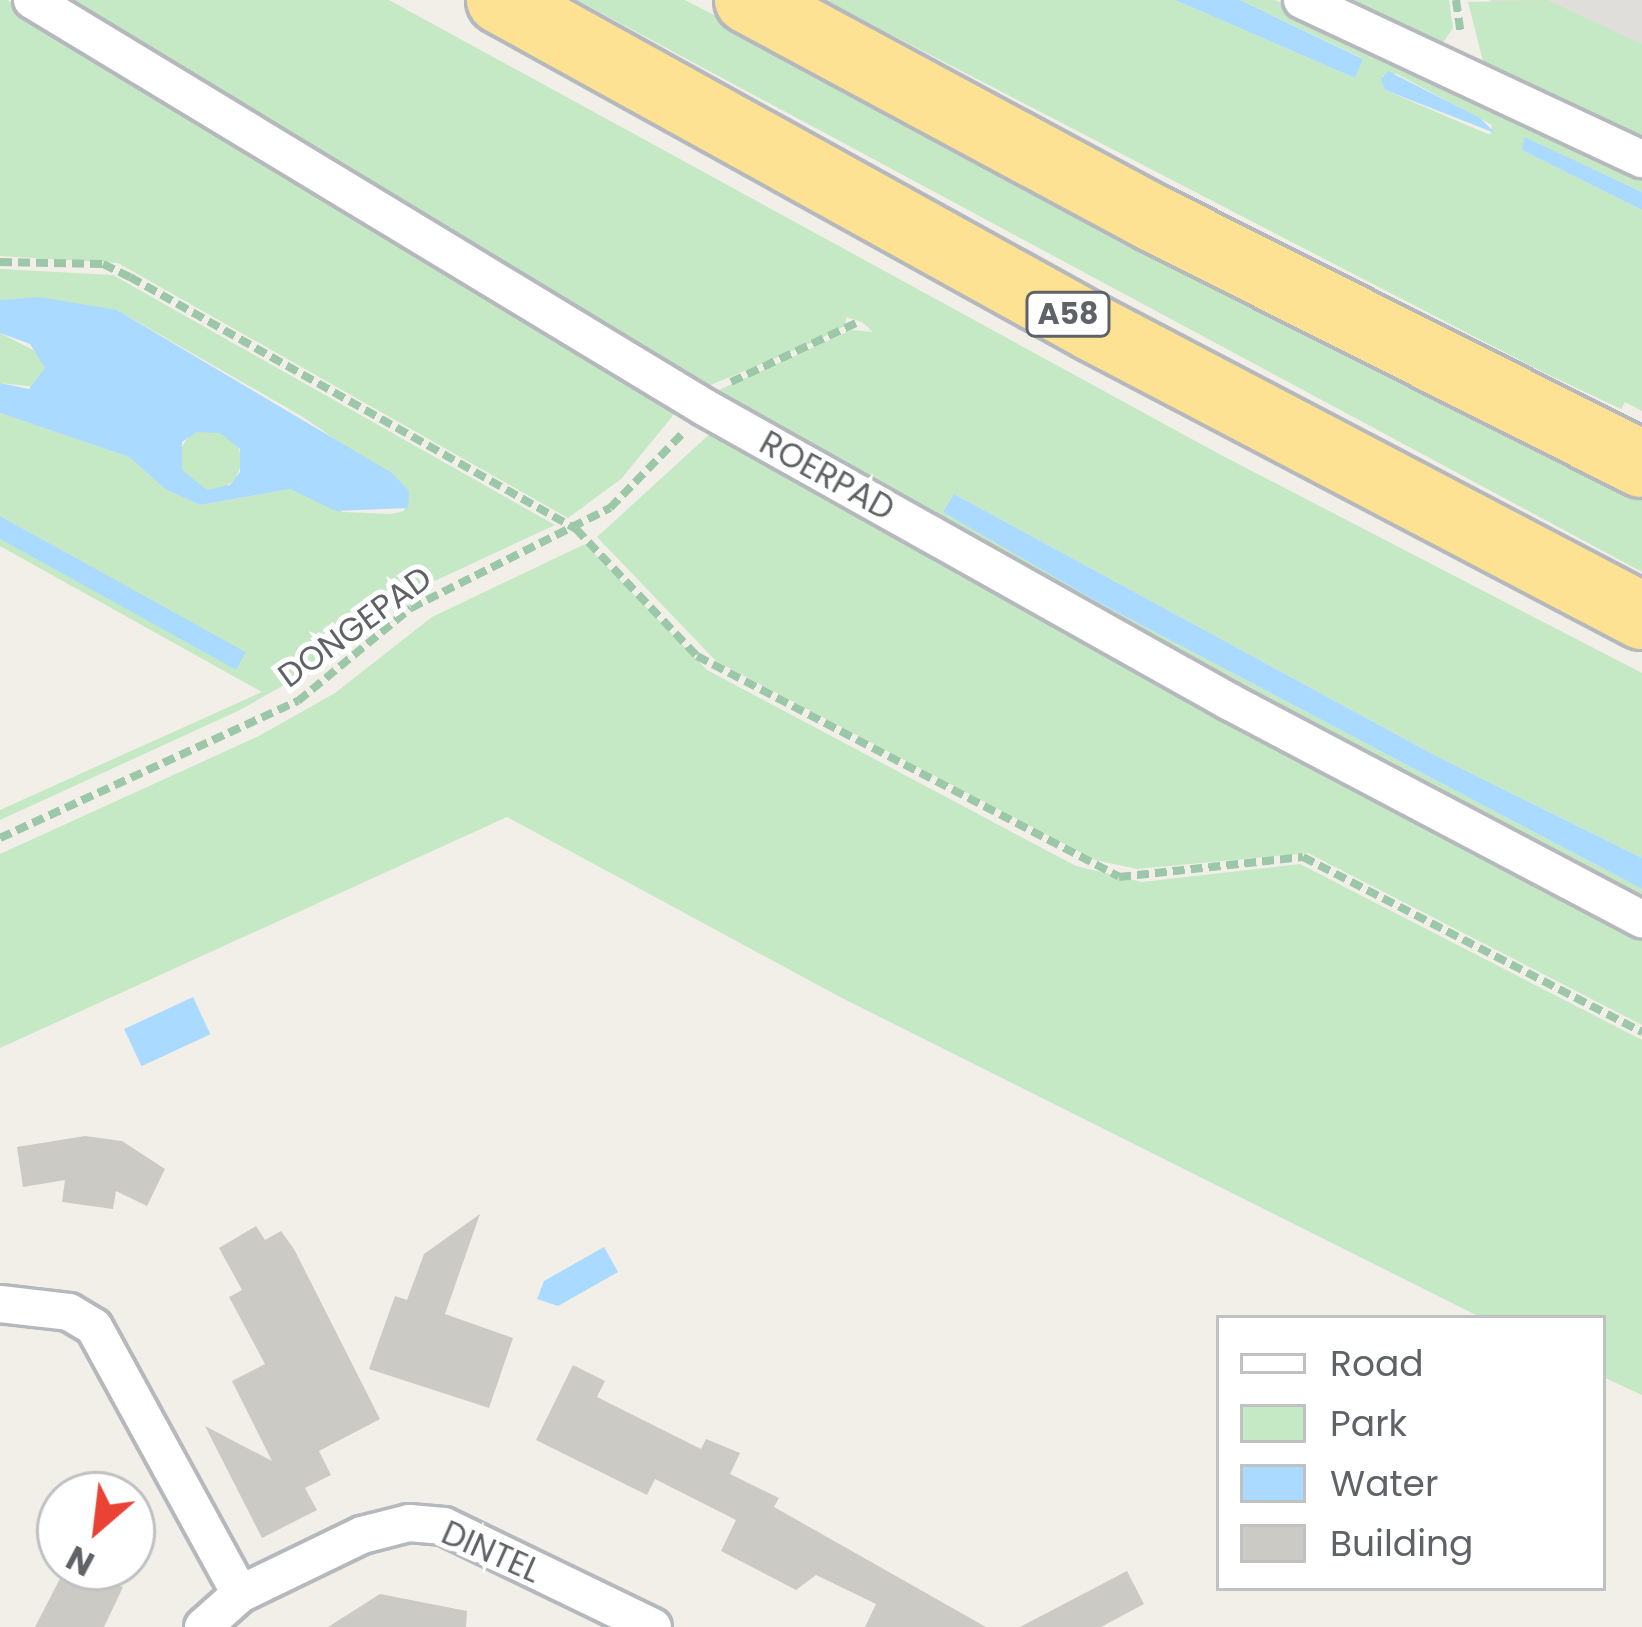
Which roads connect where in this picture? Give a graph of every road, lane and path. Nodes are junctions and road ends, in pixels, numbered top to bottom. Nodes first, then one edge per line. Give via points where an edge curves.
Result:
1 (32, 0) edge
2 (500, 0) edge
3 (748, 0) edge
4 (1302, 0) edge
5 (1642, 159) edge
6 (0, 262) edge
7 (856, 323) dead end
8 (713, 396) junction
9 (1642, 464) edge
10 (576, 529) junction
11 (1642, 616) edge
12 (0, 838) edge
13 (1642, 919) edge
14 (1642, 1032) edge
15 (0, 1304) edge
16 (240, 1594) junction
17 (202, 1627) edge
18 (653, 1627) edge

1 - 8 street, ROERPAD
2 - 11 highway, A58 via 1093,328
3 - 9 highway via 1155,219
4 - 5 street
6 - 10 path via 103,264
7 - 8 path
8 - 10 path, DONGEPAD via 642,480
8 - 13 street, ROERPAD via 1230,702
10 - 12 path, DONGEPAD via 411,608 298,701
10 - 14 path via 697,656 1120,877 1303,857
15 - 16 street via 69,1312 94,1327
16 - 17 street, DINTEL
16 - 18 street, DINTEL via 362,1535 426,1524

